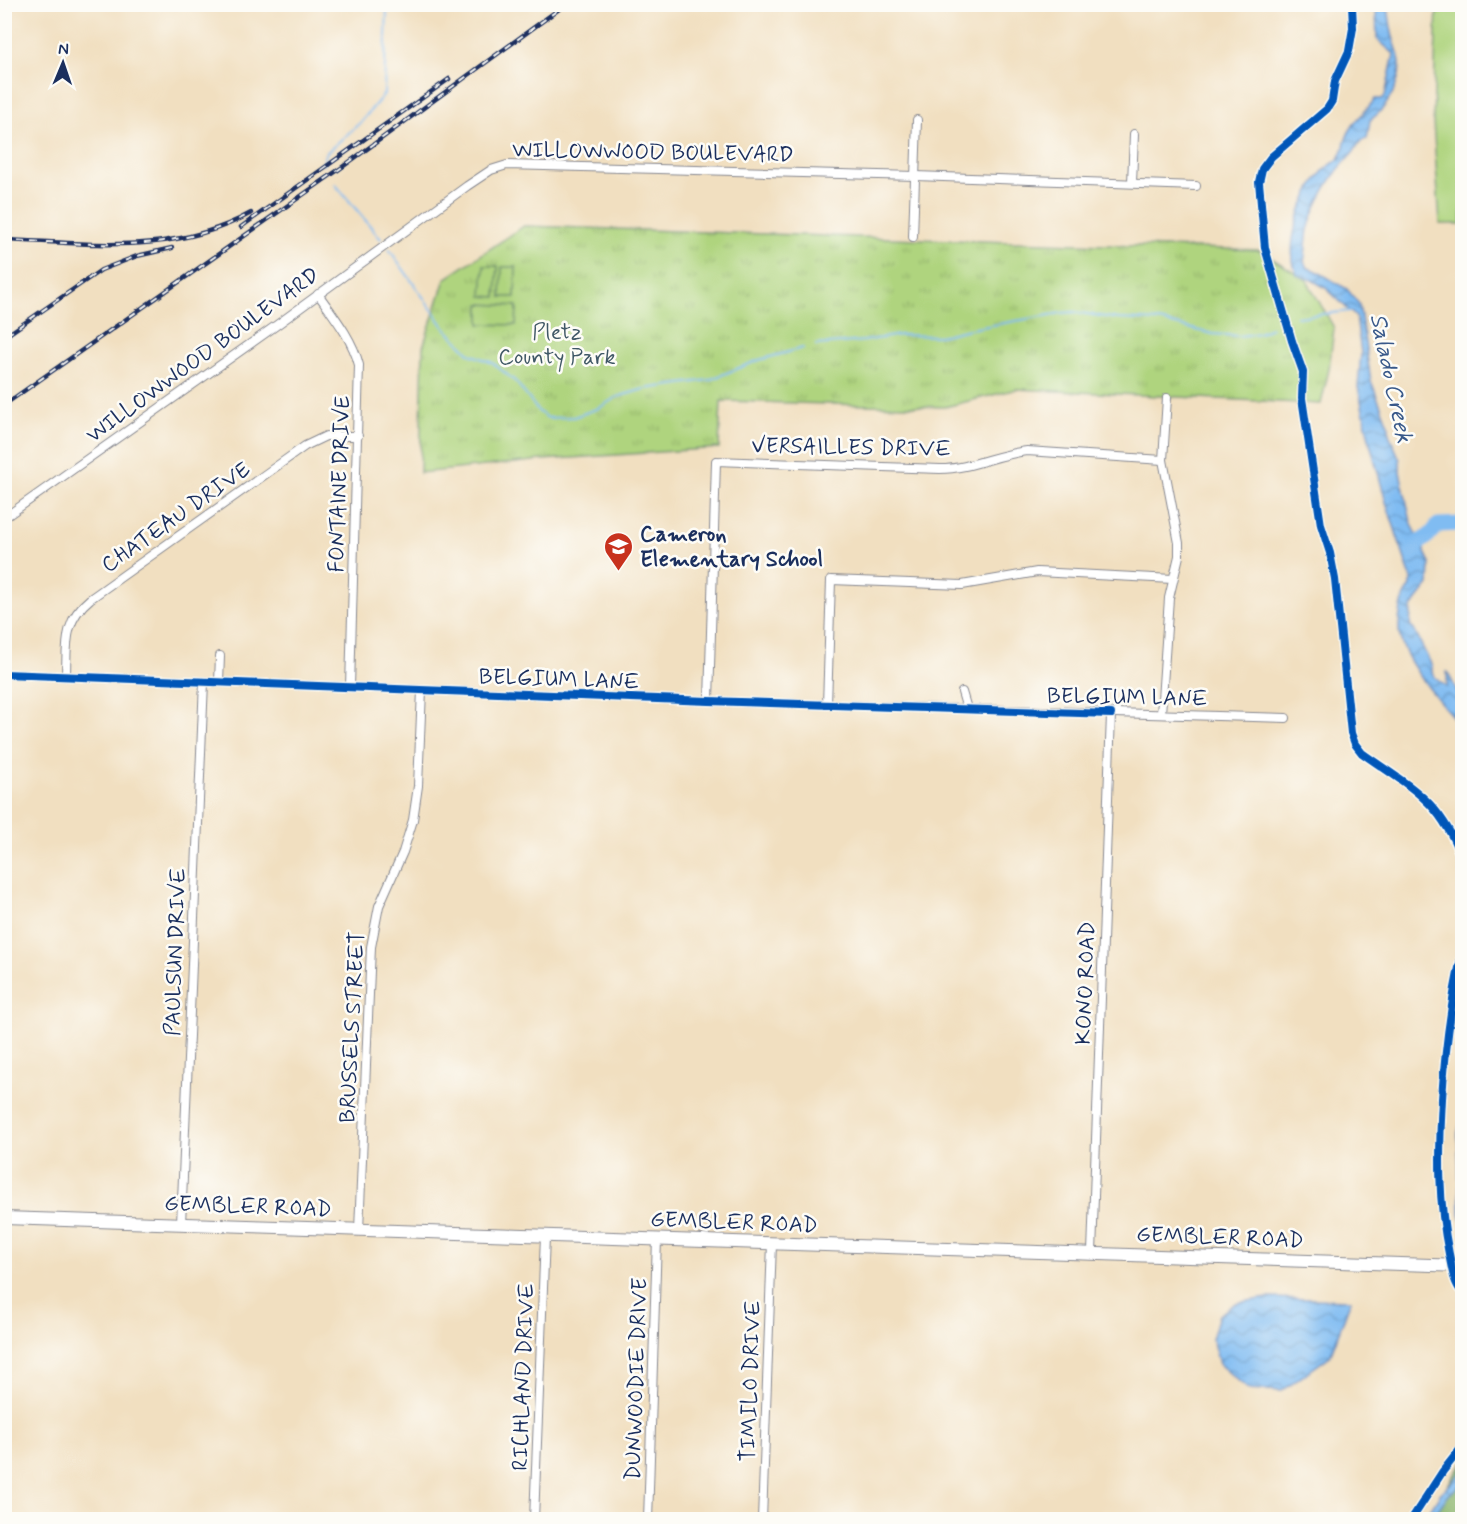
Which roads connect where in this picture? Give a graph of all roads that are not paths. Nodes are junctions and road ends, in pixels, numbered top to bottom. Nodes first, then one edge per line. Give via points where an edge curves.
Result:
1 (917, 120) dead end
2 (1134, 134) dead end
3 (916, 176) junction
4 (1132, 183) junction
5 (1196, 186) dead end
6 (913, 237) dead end
7 (318, 294) junction
8 (1167, 398) dead end
9 (358, 436) junction
10 (1163, 460) junction
11 (4, 518) edge
12 (1173, 579) junction
13 (220, 656) dead end
14 (4, 674) edge
15 (66, 676) junction
16 (204, 682) junction
17 (219, 682) junction
18 (350, 687) junction
19 (422, 690) junction
20 (962, 692) dead end
21 (709, 701) junction
22 (827, 705) junction
23 (967, 709) junction
24 (1111, 714) junction
25 (1161, 714) junction
26 (1286, 718) dead end
27 (4, 1218) edge
28 (181, 1224) junction
29 (359, 1230) junction
30 (545, 1236) junction
31 (657, 1239) junction
32 (772, 1243) junction
33 (1092, 1253) junction
34 (1462, 1266) edge
35 (534, 1520) edge
36 (648, 1520) edge
37 (762, 1520) edge

1 - 3 street
2 - 4 street
3 - 4 street, WILLOWWOOD BOULEVARD
3 - 6 street
3 - 7 street, WILLOWWOOD BOULEVARD via 507,165 491,170 467,186
4 - 5 street, WILLOWWOOD BOULEVARD
7 - 9 street, FONTAINE DRIVE via 357,356
7 - 11 street, WILLOWWOOD BOULEVARD
8 - 10 street
9 - 15 street, CHATEAU DRIVE via 326,436 305,446 90,599 70,623
9 - 18 street, FONTAINE DRIVE
10 - 12 street via 1179,543
10 - 21 street, VERSAILLES DRIVE via 1027,451 951,469 716,461
12 - 22 street via 1037,572 962,585 831,580
12 - 25 street
13 - 17 street
14 - 15 street, BELGIUM LANE
15 - 16 street, BELGIUM LANE
16 - 17 street, BELGIUM LANE
16 - 28 street, PAULSUN DRIVE
17 - 18 street, BELGIUM LANE
18 - 19 street, BELGIUM LANE
19 - 21 street, BELGIUM LANE
19 - 29 street, BRUSSELS STREET via 413,820 379,906 371,947
20 - 23 street
21 - 22 street, BELGIUM LANE
22 - 23 street, BELGIUM LANE
23 - 24 street, BELGIUM LANE
24 - 25 street, BELGIUM LANE
24 - 33 street, KONO ROAD
25 - 26 street, BELGIUM LANE
27 - 28 main road, GEMBLER ROAD
28 - 29 main road, GEMBLER ROAD
29 - 30 main road, GEMBLER ROAD
30 - 31 main road, GEMBLER ROAD
30 - 35 street, RICHLAND DRIVE
31 - 32 main road, GEMBLER ROAD
31 - 36 street, DUNWOODIE DRIVE
32 - 33 main road, GEMBLER ROAD
32 - 37 street, TIMILO DRIVE
33 - 34 main road, GEMBLER ROAD

